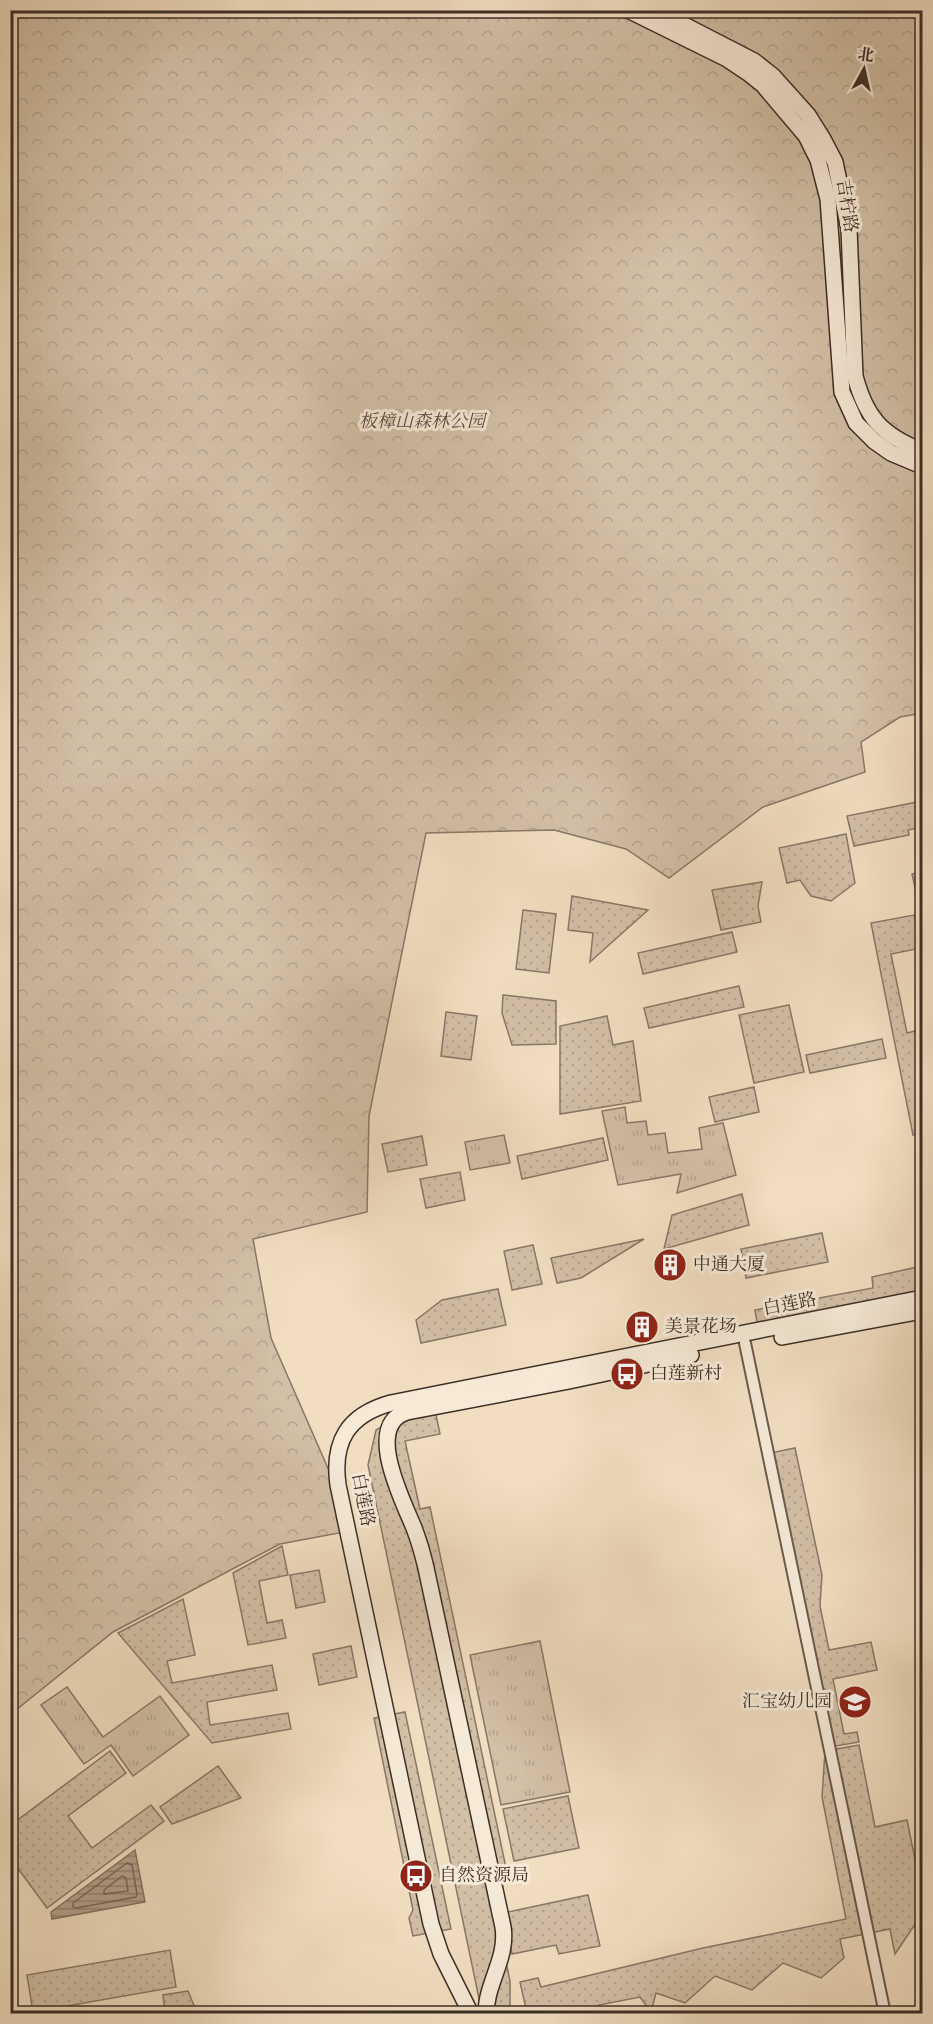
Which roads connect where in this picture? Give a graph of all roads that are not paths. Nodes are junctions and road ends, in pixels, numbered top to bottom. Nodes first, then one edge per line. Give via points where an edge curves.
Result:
1 (628, 10) edge
2 (655, 10) edge
3 (922, 451) edge
4 (922, 466) edge
5 (922, 1298) edge
6 (922, 1311) edge
7 (745, 1343) junction
8 (471, 2013) edge
9 (486, 2013) edge
10 (885, 2013) edge

1 - 4 main road, 吉柠路 via 748,73 806,136 818,160 828,199 842,392 856,423 874,441
2 - 3 main road, 吉柠路 via 754,61 773,76 823,139 835,162 849,229 855,376 860,395 880,426
5 - 8 main road, 白莲路 via 391,1402 363,1414 349,1427 337,1456 338,1485 431,1924 441,1954
6 - 7 main road, 白莲路
7 - 9 main road, 白莲路 via 407,1412 396,1417 389,1428 387,1452 426,1568 504,1933
7 - 10 street

